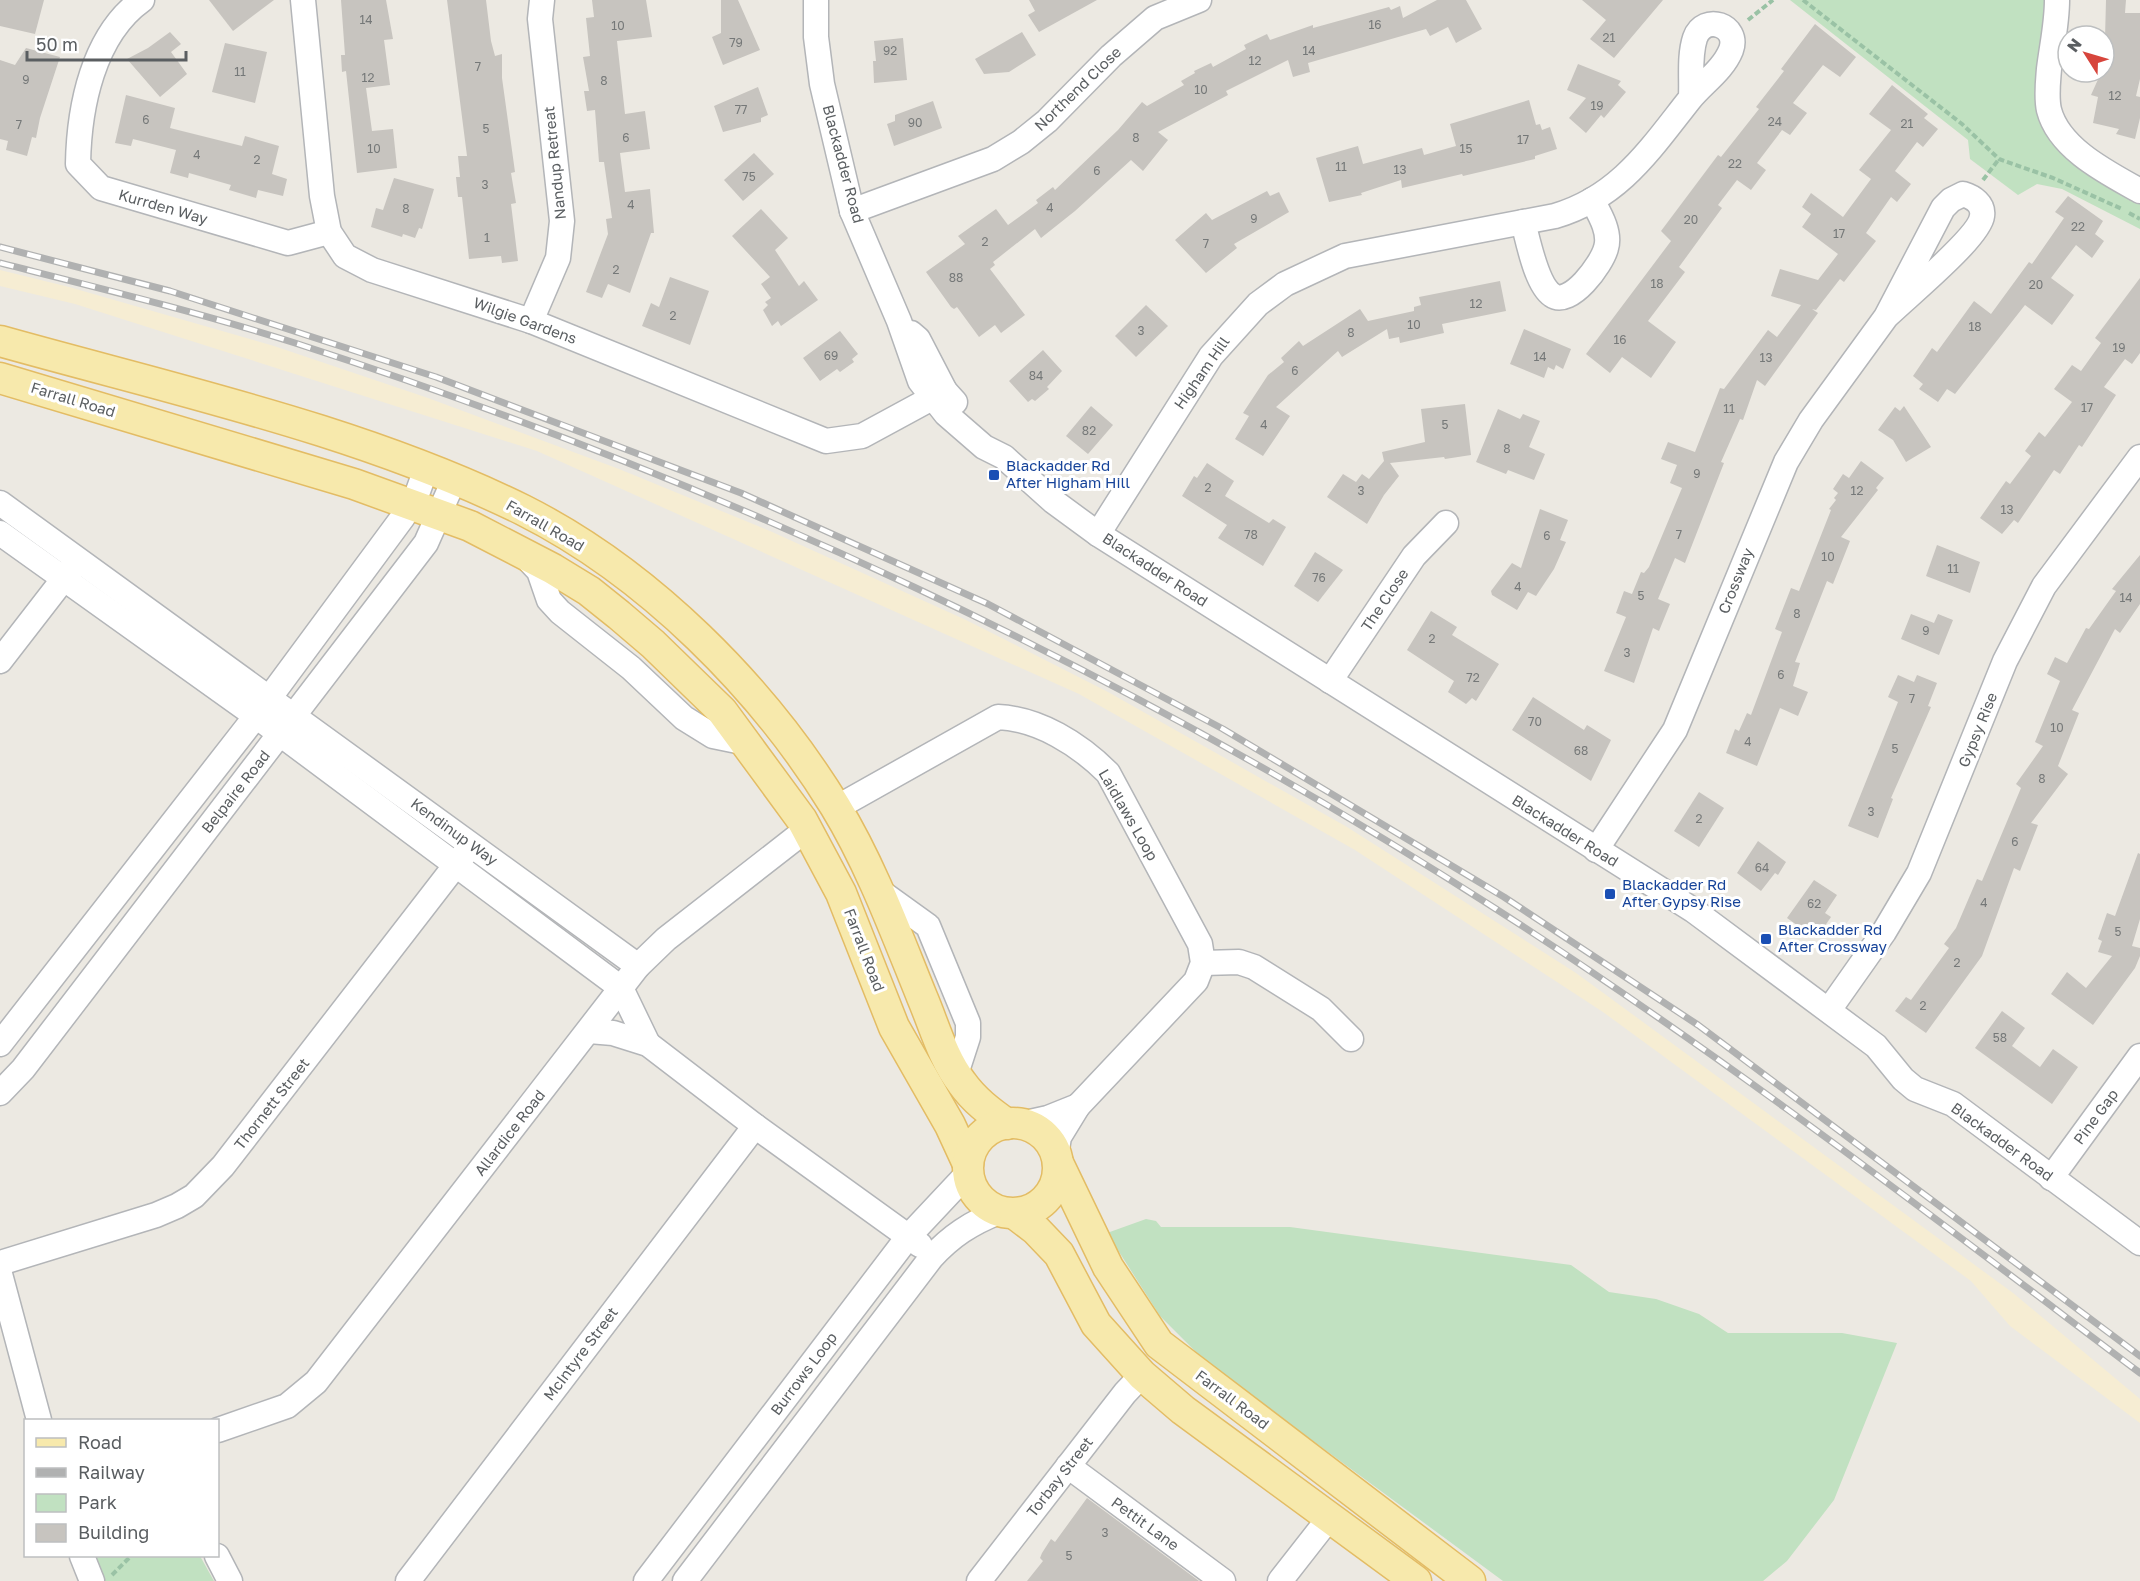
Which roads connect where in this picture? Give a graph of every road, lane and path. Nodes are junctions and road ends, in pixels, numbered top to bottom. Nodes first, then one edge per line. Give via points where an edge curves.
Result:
1 (142, 0) edge
2 (303, 0) edge
3 (542, 0) edge
4 (816, 0) edge
5 (1199, 0) edge
6 (1773, 0) edge
7 (1803, 0) edge
8 (2057, 0) edge
9 (1149, 9) edge
10 (1731, 34) junction
11 (1691, 98) junction
12 (2140, 191) edge
13 (1592, 200) junction
14 (852, 211) junction
15 (2140, 219) edge
16 (1523, 222) junction
17 (329, 232) junction
18 (1886, 317) junction
19 (531, 321) junction
20 (0, 341) edge
21 (39, 352) junction
22 (0, 378) edge
23 (939, 394) junction
24 (180, 432) junction
25 (2140, 457) edge
26 (426, 469) junction
27 (454, 480) junction
28 (0, 503) edge
29 (411, 504) junction
30 (439, 515) junction
31 (1446, 523) dead end
32 (0, 533) edge
33 (1098, 534) junction
34 (70, 569) junction
35 (0, 661) edge
36 (1330, 681) junction
37 (270, 696) junction
38 (256, 716) junction
39 (287, 724) junction
40 (372, 787) junction
41 (836, 808) junction
42 (807, 829) junction
43 (471, 845) junction
44 (1596, 850) junction
45 (456, 865) junction
46 (554, 905) junction
47 (539, 924) junction
48 (1203, 963) junction
49 (638, 966) junction
50 (621, 988) junction
51 (1829, 1010) junction
52 (589, 1031) junction
53 (1351, 1039) dead end
54 (0, 1044) edge
55 (648, 1044) junction
56 (2140, 1056) edge
57 (0, 1093) edge
58 (1078, 1106) junction
59 (1014, 1124) junction
60 (755, 1126) junction
61 (1057, 1160) junction
62 (968, 1168) junction
63 (2051, 1178) junction
64 (1007, 1213) junction
65 (908, 1237) junction
66 (2140, 1244) edge
67 (935, 1254) junction
68 (0, 1263) edge
69 (0, 1274) edge
70 (9, 1350) edge
71 (817, 1357) junction
72 (843, 1374) junction
73 (1142, 1375) junction
74 (39, 1419) edge
75 (219, 1430) edge
76 (751, 1444) junction
77 (775, 1463) junction
78 (1068, 1466) junction
79 (1330, 1517) junction
80 (684, 1533) junction
81 (710, 1550) junction
82 (83, 1557) edge
83 (130, 1557) edge
84 (218, 1557) edge
85 (99, 1580) edge
86 (230, 1581) edge
87 (408, 1581) edge
88 (646, 1581) edge
89 (686, 1581) edge
90 (979, 1581) edge
91 (1223, 1581) edge
92 (1280, 1581) edge
93 (1416, 1581) edge
94 (1470, 1581) edge

1 - 17 street, Kurrden Way via 130,8 100,50 78,132 78,164 101,189 288,243
2 - 17 street, Wilgie Gardens
3 - 19 street, Nandup Retreat via 540,19 562,221 558,258
4 - 14 street, Blackadder Road via 822,84
5 - 9 street, Northend Close
6 - 10 path
7 - 15 path via 1962,124 1999,159 2053,178
8 - 12 street via 2049,67 2049,111 2059,131 2075,147
9 - 14 street, Northend Close via 1111,56 1021,142 993,159
10 - 11 street, Higham Hill via 1730,53
10 - 11 street via 1718,24 1709,23 1700,29 1693,51
11 - 13 street, Higham Hill via 1637,166
13 - 16 street, Higham Hill via 1573,211
13 - 16 street via 1607,236 1606,249 1592,273 1571,296 1558,298 1550,294 1538,273
14 - 23 street, Blackadder Road via 899,321 918,339
16 - 33 street, Higham Hill via 1345,256 1285,284 1258,304 1210,356
17 - 19 street, Wilgie Gardens via 345,256 372,270
18 - 18 street, Crossway via 1943,208 1963,194 1971,197 1980,205 1983,216 1971,237
18 - 44 street, Crossway via 1811,420 1786,462 1675,730
19 - 23 street, Wilgie Gardens via 826,441 862,436
20 - 21 main road, Farrall Road
21 - 24 main road, Farrall Road via 34,366 45,377 147,409
21 - 26 main road, Farrall Road via 297,424
22 - 24 main road, Farrall Road
23 - 33 street, Blackadder Road via 994,437 1004,457 1053,501
24 - 29 main road, Farrall Road
25 - 51 street, Gypsy Rise via 2044,586 2005,661 1919,873 1884,932
26 - 27 main road, Farrall Road
26 - 29 street, Belpaire Road
27 - 30 street, Belpaire Road
27 - 41 main road, Farrall Road via 525,512 584,548 680,619 755,695
28 - 34 street
29 - 30 main road, Farrall Road
29 - 37 street, Belpaire Road
30 - 39 street, Belpaire Road via 426,543
30 - 42 main road, Farrall Road via 470,526 589,591 653,644 722,711
31 - 36 street, The Close via 1414,556
32 - 34 street
33 - 36 street, Blackadder Road
34 - 35 street
34 - 37 street, Kendinup Way
34 - 38 street, Kendinup Way
36 - 44 street, Blackadder Road
37 - 38 street, Belpaire Road
37 - 39 street, Kendinup Way
38 - 39 street, Kendinup Way
38 - 54 street, Belpaire Road
39 - 40 street, Kendinup Way
39 - 57 street, Belpaire Road via 23,1069
40 - 43 street, Kendinup Way
40 - 45 street, Kendinup Way
41 - 48 street, Laidlaws Loop via 998,717 1040,725 1094,758 1108,773 1200,944
41 - 59 main road, Farrall Road via 876,888 956,1074 979,1103
42 - 49 street, Allardice Road via 666,939
42 - 62 main road, Farrall Road via 841,893 894,1027 950,1125
43 - 45 street, Thornett Street
43 - 46 street, Kendinup Way
44 - 51 street, Blackadder Road via 1693,910
45 - 47 street, Kendinup Way
45 - 68 street, Thornett Street via 223,1166 194,1196 156,1215
46 - 47 street
46 - 49 street, Kendinup Way
47 - 50 street, Kendinup Way
48 - 53 street via 1239,962 1254,967 1321,1009
48 - 58 street via 1196,981
49 - 50 street, Allardice Road
50 - 52 street, Allardice Road
50 - 55 street
51 - 63 street, Blackadder Road via 1876,1046 1915,1089 1953,1104
52 - 55 street via 613,1033
52 - 75 street, Allardice Road via 316,1382 287,1406
55 - 60 street
56 - 63 street, Pine Gap
58 - 59 street via 1048,1118
58 - 61 street via 1059,1137
59 - 61 main road via 1035,1129 1046,1137
59 - 62 main road via 993,1128 981,1136 972,1149
60 - 65 street
60 - 87 street, McIntyre Street
61 - 64 main road via 1055,1185 1043,1203 1030,1210
61 - 94 main road, Farrall Road via 1108,1267 1159,1344
62 - 64 main road via 975,1193 986,1205
62 - 65 street, Burrows Loop
63 - 66 street, Blackadder Road
64 - 67 street, Burrows Loop via 973,1222
64 - 73 main road via 1036,1230 1059,1254 1096,1324
65 - 67 street
65 - 71 street, Burrows Loop
67 - 72 street, Burrows Loop
69 - 70 street
70 - 74 street
71 - 72 street
71 - 76 street, Burrows Loop
72 - 77 street, Burrows Loop
73 - 78 street, Torbay Street
73 - 79 main road via 1183,1410
76 - 77 street
76 - 80 street, Burrows Loop
77 - 81 street, Burrows Loop
78 - 90 street, Torbay Street
78 - 91 street, Pettit Lane
79 - 92 street
79 - 93 main road
80 - 81 street
80 - 88 street, Burrows Loop
81 - 89 street, Burrows Loop
82 - 85 street
83 - 85 path
84 - 86 street

